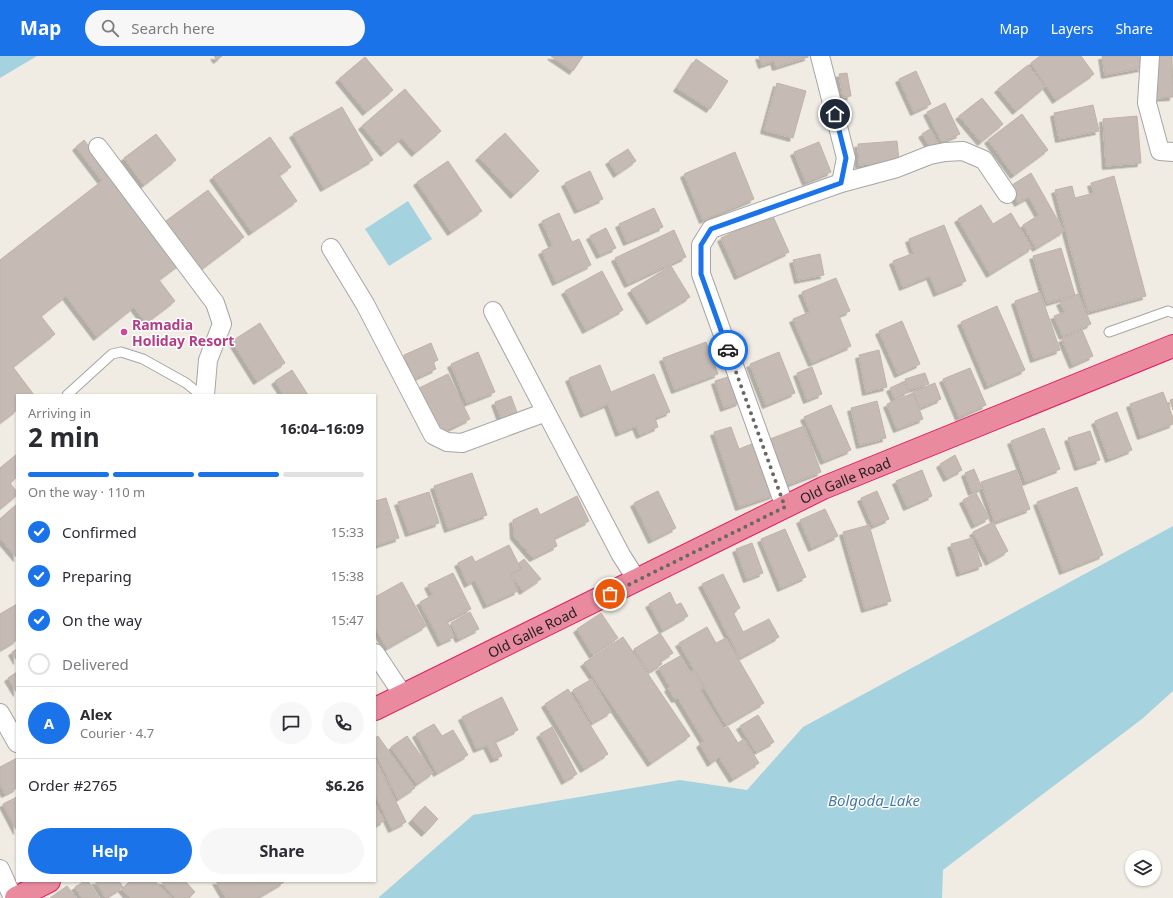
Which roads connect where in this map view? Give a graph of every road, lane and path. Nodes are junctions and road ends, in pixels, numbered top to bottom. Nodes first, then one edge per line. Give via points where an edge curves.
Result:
1 (820, 56) edge
2 (1150, 56) edge
3 (98, 147) dead end
4 (1173, 152) edge
5 (841, 183) junction
6 (1007, 194) dead end
7 (331, 248) dead end
8 (493, 311) dead end
9 (1173, 313) edge
10 (1109, 332) dead end
11 (1173, 346) edge
12 (68, 394) edge
13 (200, 394) edge
14 (204, 394) edge
15 (546, 412) junction
16 (785, 507) junction
17 (637, 580) junction
18 (376, 654) edge
19 (403, 695) junction
20 (376, 708) edge
21 (0, 713) edge
22 (16, 741) edge
23 (0, 869) edge
24 (47, 882) edge
25 (14, 898) edge

1 - 5 street via 846,158
2 - 4 street via 1147,103 1160,151
3 - 14 street via 215,303 222,324 208,360
5 - 6 street via 897,168 930,155 963,151 984,160
5 - 16 street via 711,229 701,245 701,274
7 - 15 street via 365,304 433,435 447,442 462,443
8 - 15 street
9 - 10 lane via 1168,310
11 - 16 highway, Old Galle Road via 823,488
12 - 13 lane via 112,354 121,352 143,359 186,383
15 - 17 street via 621,555
16 - 17 highway, Old Galle Road
17 - 19 highway, Old Galle Road
18 - 19 street
19 - 20 highway, Old Galle Road
21 - 22 street
23 - 25 street
24 - 25 highway

